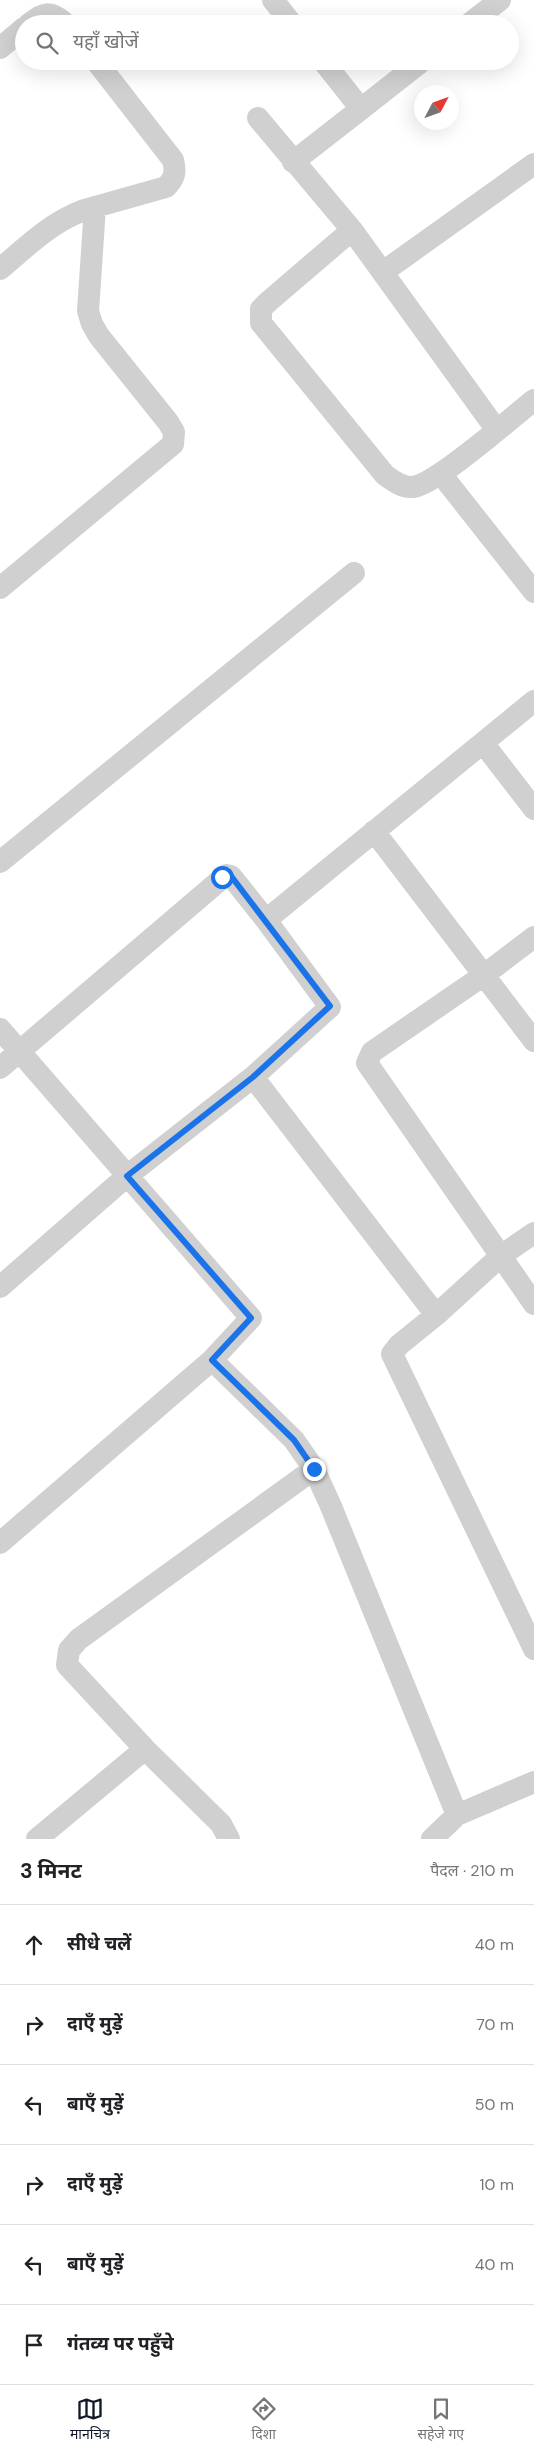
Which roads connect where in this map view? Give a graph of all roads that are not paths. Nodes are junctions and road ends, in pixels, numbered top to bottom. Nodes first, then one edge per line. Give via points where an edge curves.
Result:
1 (273, 0) edge
2 (500, 0) edge
3 (39, 15) edge
4 (55, 15) edge
5 (285, 15) edge
6 (481, 15) edge
7 (15, 36) edge
8 (0, 48) edge
9 (103, 70) edge
10 (330, 70) edge
11 (411, 70) edge
12 (361, 109) junction
13 (258, 118) dead end
14 (293, 162) junction
15 (534, 164) edge
16 (96, 207) junction
17 (352, 230) junction
18 (0, 270) edge
19 (383, 272) junction
20 (534, 400) edge
21 (496, 429) junction
22 (441, 474) junction
23 (354, 573) dead end
24 (0, 588) edge
25 (534, 592) edge
26 (534, 701) edge
27 (483, 743) junction
28 (534, 810) edge
29 (374, 831) junction
30 (0, 862) edge
31 (266, 920) junction
32 (534, 937) edge
33 (484, 975) junction
34 (0, 1029) edge
35 (534, 1041) edge
36 (19, 1052) junction
37 (0, 1068) edge
38 (253, 1077) junction
39 (127, 1176) junction
40 (534, 1233) edge
41 (502, 1255) junction
42 (0, 1287) edge
43 (534, 1304) edge
44 (436, 1315) junction
45 (212, 1360) junction
46 (314, 1469) junction
47 (0, 1543) edge
48 (534, 1649) edge
49 (145, 1749) junction
50 (534, 1782) edge
51 (457, 1815) junction
52 (37, 1839) edge
53 (229, 1839) edge
54 (432, 1839) edge

1 - 5 street
2 - 6 street
3 - 4 street via 48,12
7 - 8 street
9 - 16 street via 173,160 176,170 166,187
10 - 12 street
11 - 12 street
12 - 14 street
13 - 14 street
14 - 17 street
15 - 19 street
16 - 18 street via 77,211 51,226
16 - 24 street via 88,311 92,324 168,422 174,432 173,444
17 - 19 street
17 - 22 street via 261,309 260,322 385,475 398,484 413,487
19 - 21 street
20 - 21 street
21 - 22 street
22 - 25 street
23 - 30 street
26 - 27 street
27 - 28 street
27 - 29 street
29 - 31 street
29 - 33 street
31 - 36 street via 231,876 226,875
31 - 38 street via 330,1006
32 - 33 street
33 - 35 street
33 - 41 street via 372,1052 367,1063
34 - 36 street
36 - 37 street
36 - 39 street
38 - 39 street
38 - 44 street
39 - 42 street
39 - 45 street via 251,1318
40 - 41 street
41 - 43 street
41 - 44 street
44 - 48 street via 392,1354
45 - 46 street via 294,1440
45 - 47 street
46 - 49 street via 78,1639 69,1650 68,1665
46 - 51 street
49 - 52 street
49 - 53 street via 222,1824
50 - 51 street
51 - 54 street

